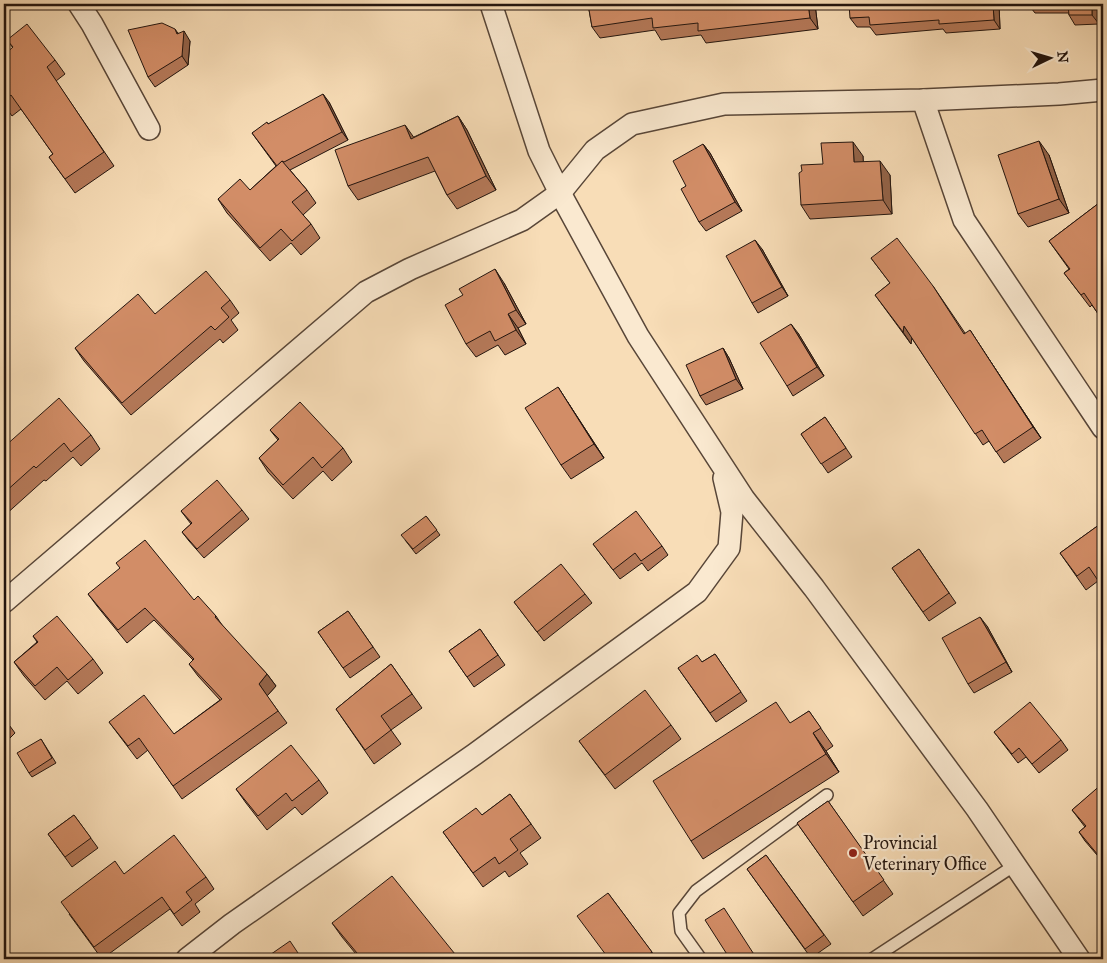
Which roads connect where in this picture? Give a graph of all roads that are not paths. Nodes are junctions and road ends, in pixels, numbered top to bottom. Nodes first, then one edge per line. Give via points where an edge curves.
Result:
1 (79, 4) edge
2 (491, 4) edge
3 (1103, 90) edge
4 (923, 100) junction
5 (149, 129) dead end
6 (560, 193) junction
7 (1103, 428) edge
8 (720, 461) junction
9 (4, 602) edge
10 (827, 795) dead end
11 (1015, 865) junction
12 (187, 959) edge
13 (701, 959) edge
14 (872, 959) edge
15 (1079, 959) edge

1 - 5 street
2 - 6 street via 540,151
3 - 4 street
4 - 6 street via 724,104 632,124 595,150
4 - 7 street via 964,220
6 - 8 street via 638,336
6 - 9 street via 522,220 366,292
8 - 11 street
8 - 12 street via 732,512 729,548 697,592
10 - 13 lane via 696,891 679,913 680,931
11 - 14 lane
11 - 15 street

